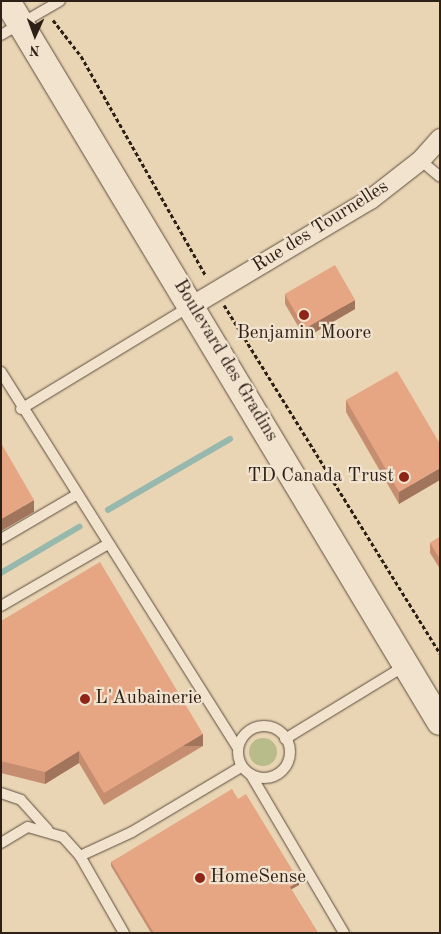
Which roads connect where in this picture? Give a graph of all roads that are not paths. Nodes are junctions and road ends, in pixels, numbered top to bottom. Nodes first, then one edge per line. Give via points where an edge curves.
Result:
1 (7, 1) edge
2 (60, 1) edge
3 (11, 29) edge
4 (440, 138) edge
5 (420, 160) junction
6 (440, 177) edge
7 (192, 305) junction
8 (1, 372) edge
9 (21, 409) junction
10 (76, 495) junction
11 (1, 539) edge
12 (108, 544) junction
13 (1, 606) edge
14 (406, 665) junction
15 (440, 722) edge
16 (286, 739) junction
17 (238, 748) junction
18 (241, 767) junction
19 (250, 775) junction
20 (1, 793) edge
21 (48, 830) junction
22 (1, 842) edge
23 (80, 856) junction
24 (124, 933) edge
25 (344, 933) edge

1 - 3 street, Boulevard des Gradins
2 - 3 lane
3 - 7 street, Boulevard des Gradins
4 - 5 street, Rue des Tournelles
5 - 6 lane
5 - 7 street, Rue des Tournelles via 363,204
7 - 9 lane
7 - 14 street, Boulevard des Gradins
8 - 9 lane
9 - 10 lane
10 - 11 lane
10 - 12 lane
12 - 13 lane
12 - 17 lane
14 - 15 street, Boulevard des Gradins
14 - 16 lane
16 - 17 lane via 275,729 254,728
16 - 19 lane via 289,757 280,772 264,778
17 - 18 lane
18 - 19 lane
18 - 23 lane via 132,832
19 - 25 lane
20 - 21 lane via 21,800
21 - 22 lane via 28,827
21 - 23 lane via 63,837
23 - 24 lane

